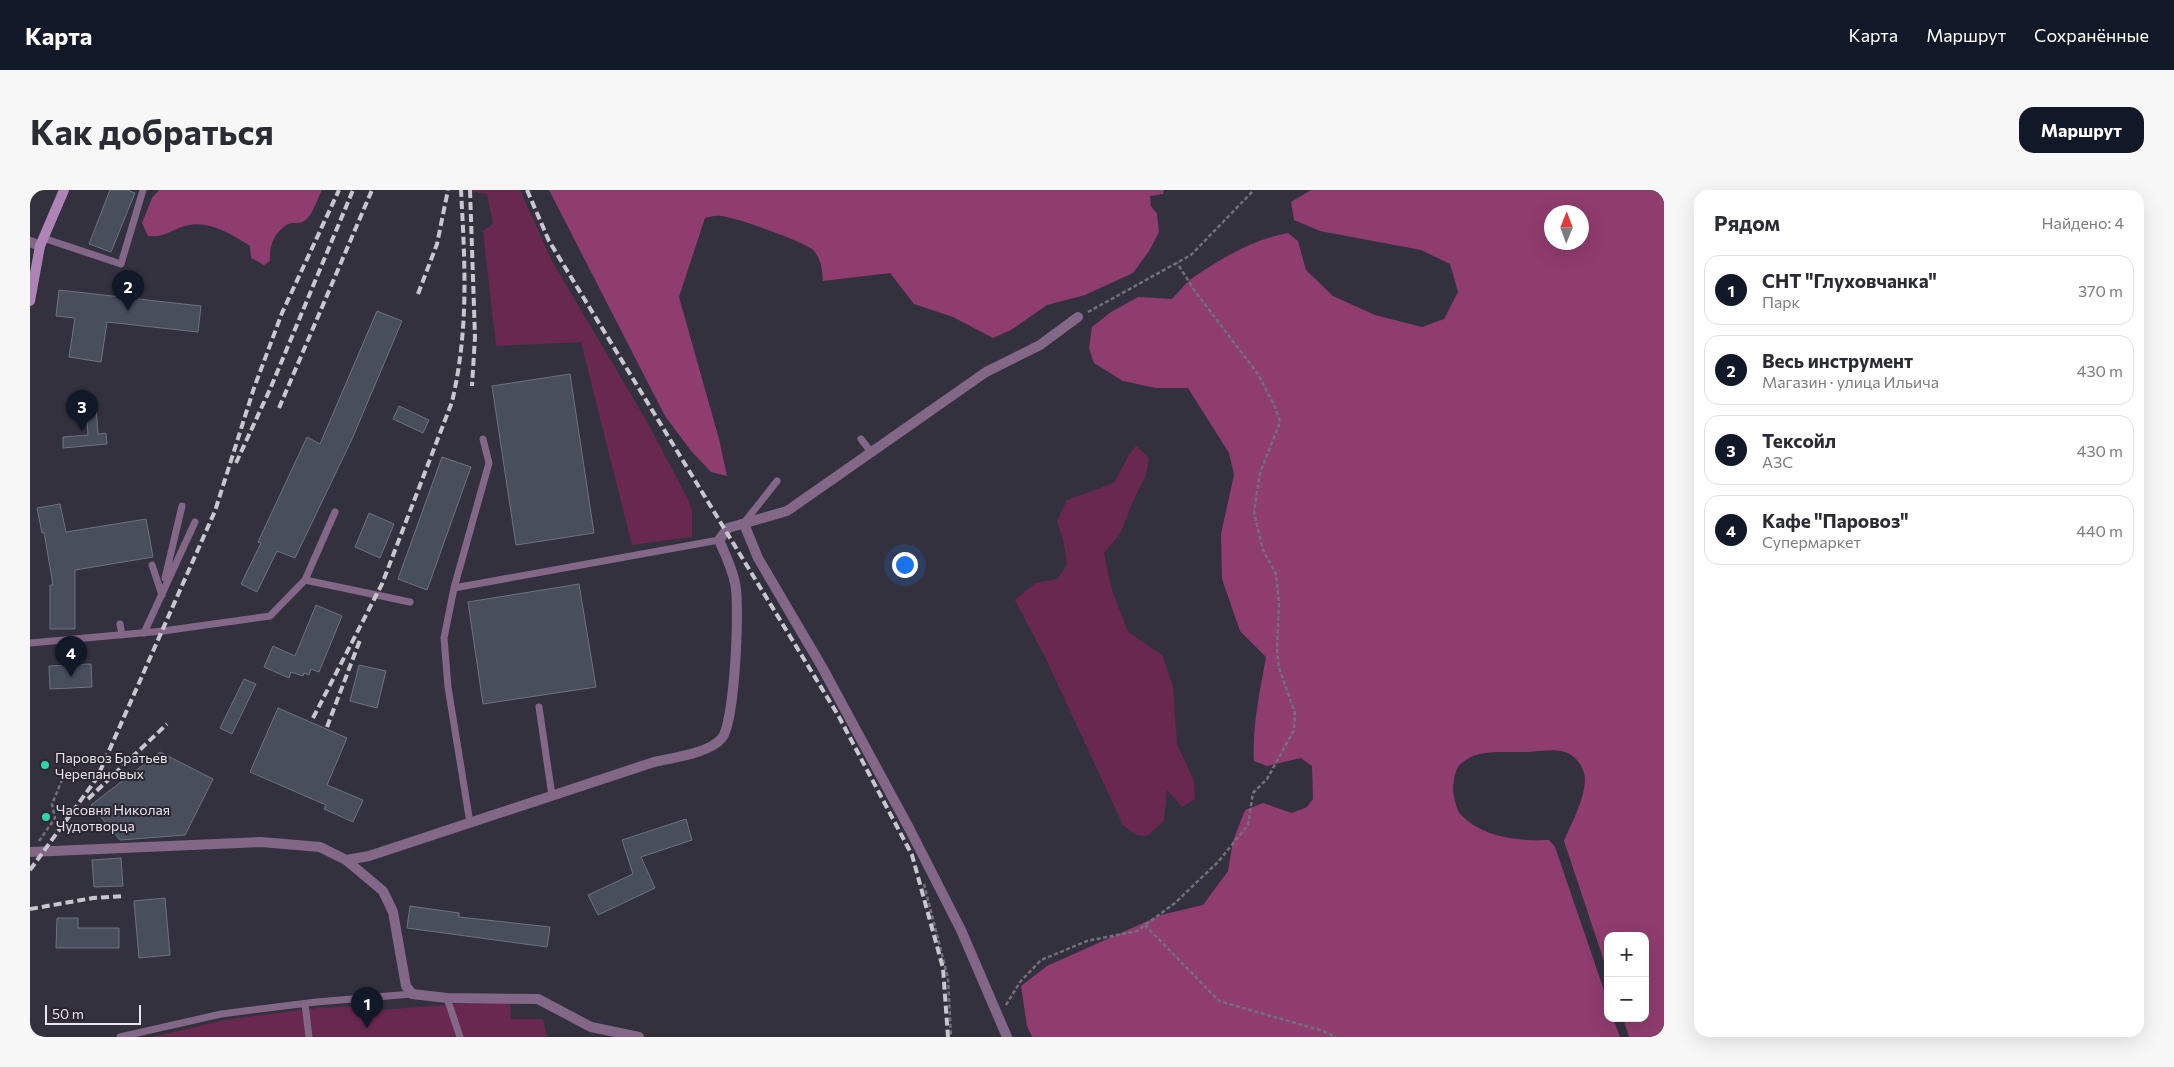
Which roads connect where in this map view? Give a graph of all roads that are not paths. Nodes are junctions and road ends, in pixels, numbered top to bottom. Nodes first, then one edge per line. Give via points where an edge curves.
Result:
1 (64, 190) edge
2 (143, 190) edge
3 (38, 242) edge
4 (32, 273) edge
5 (30, 301) edge
6 (1078, 318) road end
7 (483, 439) dead end
8 (862, 439) dead end
9 (871, 452) junction
10 (776, 481) dead end
11 (182, 506) dead end
12 (335, 512) dead end
13 (195, 522) dead end
14 (744, 524) junction
15 (719, 540) junction
16 (152, 565) dead end
17 (305, 580) junction
18 (454, 588) junction
19 (162, 594) junction
20 (410, 602) dead end
21 (120, 624) dead end
22 (144, 633) junction
23 (122, 635) junction
24 (30, 643) edge
25 (539, 707) dead end
26 (552, 796) junction
27 (470, 823) junction
28 (33, 852) edge
29 (346, 860) junction
30 (412, 994) junction
31 (447, 998) junction
32 (305, 1004) junction
33 (120, 1037) edge
34 (309, 1037) edge
35 (460, 1037) edge
36 (639, 1037) edge
37 (1007, 1037) edge

1 - 3 main road
2 - 3 lane via 121,264
3 - 4 main road
4 - 5 main road
6 - 9 street via 1040,345 986,372
7 - 18 lane via 489,463
8 - 9 lane
9 - 14 street via 787,511
10 - 14 lane
11 - 19 lane
12 - 17 lane
13 - 19 lane
14 - 15 street via 728,528
14 - 37 street via 758,558 822,667 909,828 961,930
15 - 18 lane
15 - 26 street via 735,584 736,652 728,717 722,738 701,751 654,762
16 - 19 lane
17 - 20 lane
17 - 22 lane via 270,616
18 - 27 lane via 444,638 448,687
19 - 22 lane
21 - 23 lane
22 - 23 lane
23 - 24 lane
25 - 26 lane
26 - 27 street
27 - 29 street via 370,856
28 - 29 street via 261,842 320,847
29 - 30 street via 383,891 393,912 406,986
30 - 31 street
30 - 32 lane
31 - 35 lane
31 - 36 street via 538,999 592,1027
32 - 33 lane via 221,1014
32 - 34 lane

